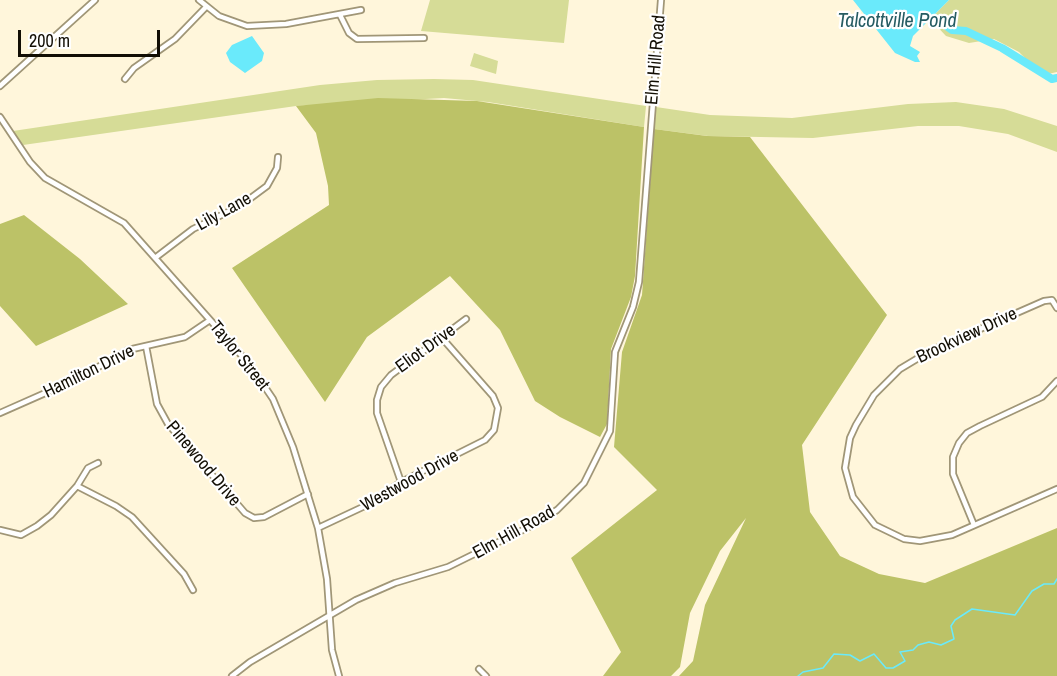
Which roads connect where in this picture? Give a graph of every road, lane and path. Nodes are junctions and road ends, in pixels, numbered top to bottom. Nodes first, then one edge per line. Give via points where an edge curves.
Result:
1 (94, 0) edge
2 (199, 0) edge
3 (661, 0) edge
4 (206, 7) junction
5 (361, 10) dead end
6 (340, 15) junction
7 (424, 38) dead end
8 (125, 79) dead end
9 (0, 86) edge
10 (0, 117) edge
11 (278, 156) dead end
12 (155, 258) junction
13 (1057, 308) edge
14 (466, 319) dead end
15 (210, 320) junction
16 (442, 338) junction
17 (146, 346) junction
18 (1057, 381) edge
19 (0, 413) edge
20 (98, 463) dead end
21 (401, 482) junction
22 (78, 486) junction
23 (1057, 489) edge
24 (308, 494) junction
25 (974, 525) junction
26 (318, 528) junction
27 (0, 530) edge
28 (193, 590) dead end
29 (329, 616) junction
30 (479, 669) dead end
31 (232, 676) edge
32 (339, 676) edge
33 (486, 676) edge

1 - 9 street
2 - 4 street
3 - 29 street, Elm Hill Road via 639,282 615,352 612,417 598,460 578,492 533,525 448,567 373,592
4 - 6 street via 220,17 247,26
4 - 8 street via 175,39
5 - 6 street
6 - 7 street via 349,33 357,39
10 - 12 street, Taylor Street via 45,178 124,223
11 - 12 street, Lily Lane via 277,168 267,186 240,206 193,230
12 - 15 street, Taylor Street
13 - 25 street, Brookview Drive via 1052,300 1044,301 915,359 874,395 849,438 845,468 848,486 875,525 904,539 920,541 952,535
14 - 16 street, Eliot Drive
15 - 17 street, Hamilton Drive via 185,337
15 - 24 street, Taylor Street via 250,365 273,399
16 - 21 street, Eliot Drive via 391,375 381,387 377,413
16 - 21 street, Westwood Drive via 493,396 498,420 485,440
17 - 19 street, Hamilton Drive via 128,350 77,380
17 - 24 street, Pinewood Drive via 157,404 168,424 245,513 254,518 264,517
18 - 25 street via 1042,397 980,426 959,444 953,457 953,474
20 - 22 street via 88,468
21 - 26 street, Westwood Drive via 367,506
22 - 27 street via 51,515 27,532 9,534
22 - 28 street via 132,517 184,574
23 - 25 street, Brookview Drive
24 - 26 street, Taylor Street
26 - 29 street, Taylor Street
29 - 31 street, Elm Hill Road
29 - 32 street, Taylor Street
30 - 33 street

